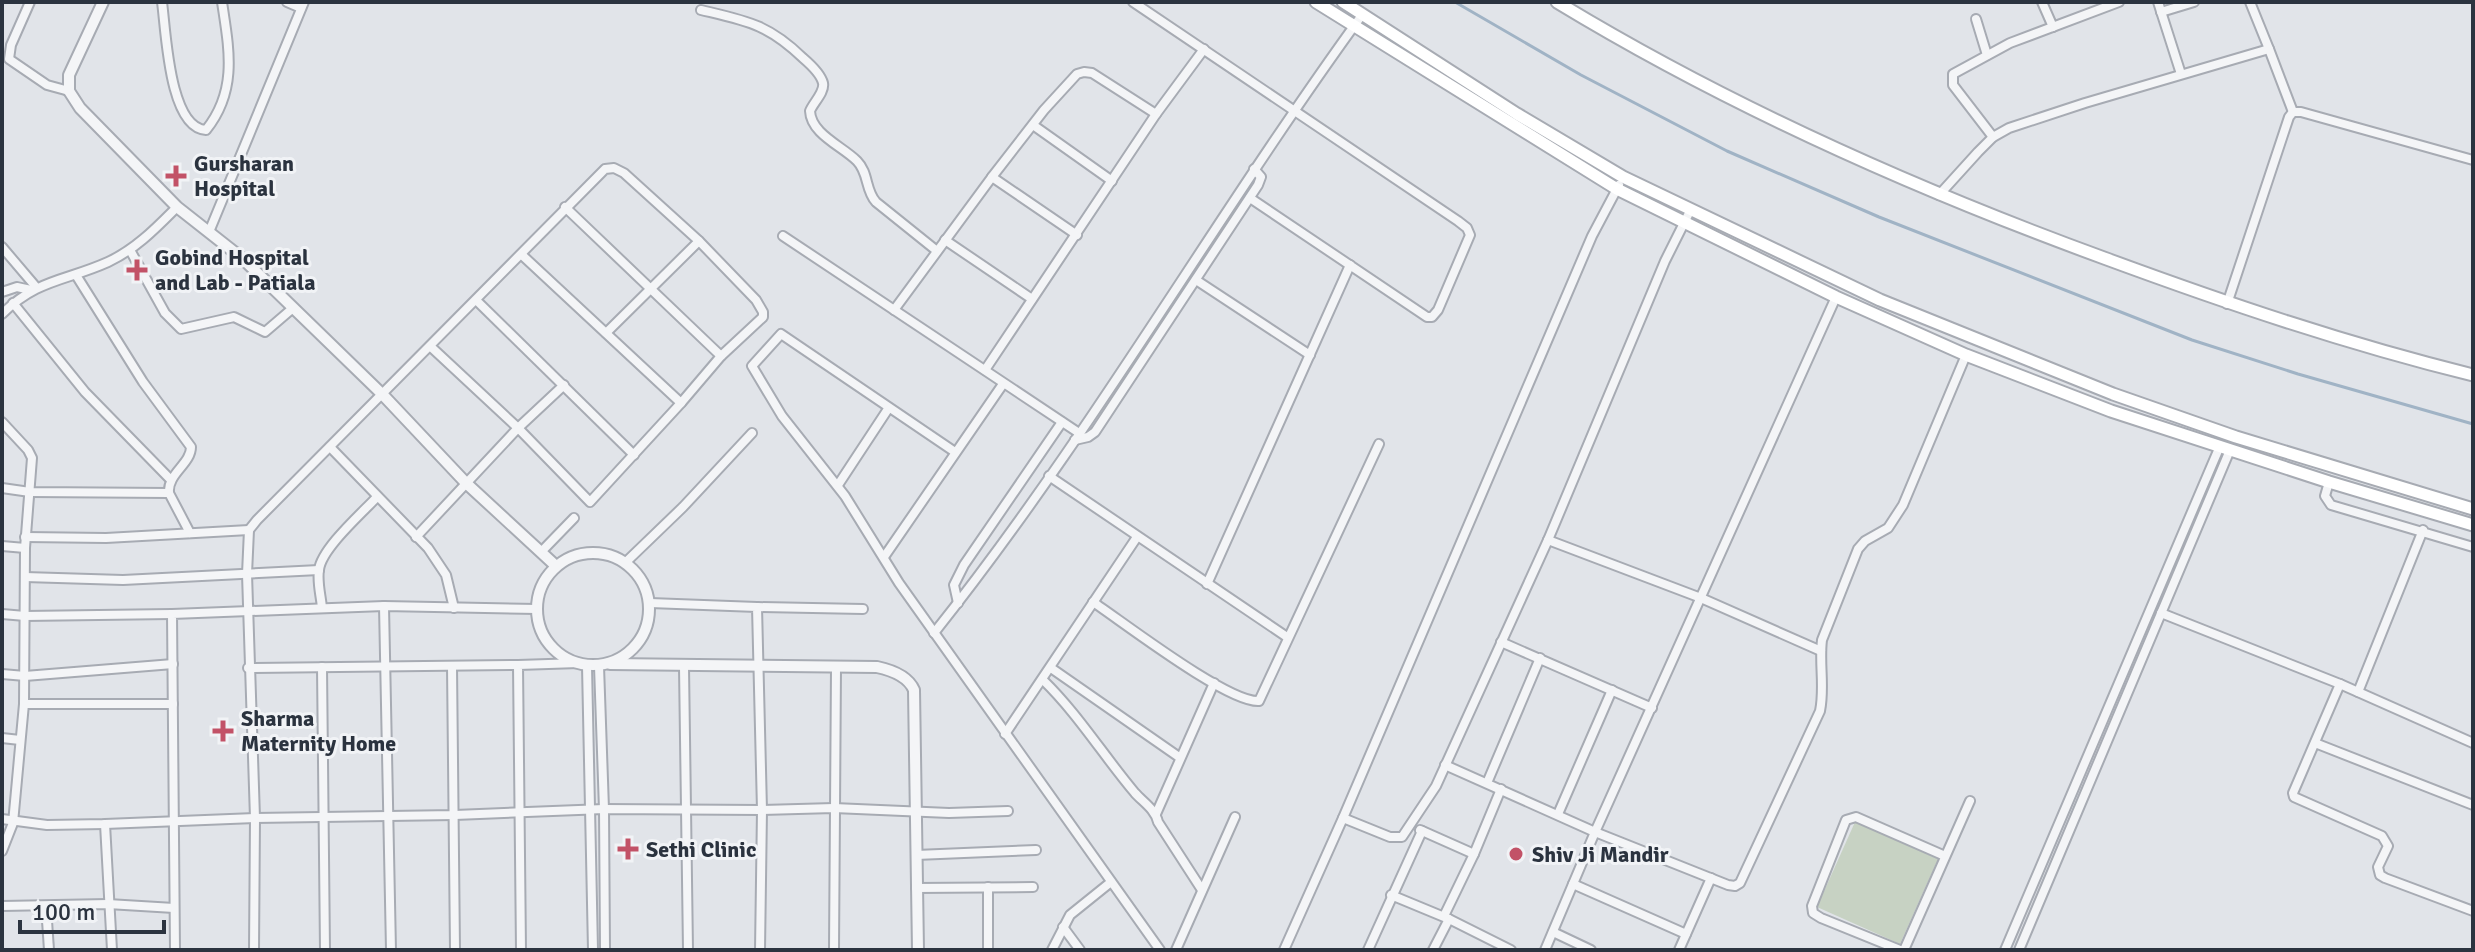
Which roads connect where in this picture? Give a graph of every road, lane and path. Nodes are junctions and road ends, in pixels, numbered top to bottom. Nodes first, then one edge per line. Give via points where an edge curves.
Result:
1 (30, 2) edge
2 (162, 2) edge
3 (222, 2) edge
4 (287, 2) edge
5 (1133, 2) edge
6 (1316, 2) edge
7 (1343, 2) edge
8 (1557, 2) edge
9 (2042, 2) edge
10 (2119, 2) edge
11 (2158, 2) edge
12 (2194, 2) edge
13 (2250, 2) edge
14 (100, 3) edge
15 (302, 5) edge
16 (701, 10) dead end
17 (2161, 12) junction
18 (1362, 15) junction
19 (1976, 19) dead end
20 (1354, 26) junction
21 (2053, 27) junction
22 (1204, 49) junction
23 (2269, 49) junction
24 (1987, 55) junction
25 (2181, 74) junction
26 (69, 91) junction
27 (1294, 110) junction
28 (2293, 112) junction
29 (1156, 114) junction
30 (1033, 125) junction
31 (1993, 137) junction
32 (2473, 160) edge
33 (1254, 169) junction
34 (992, 177) junction
35 (1623, 177) junction
36 (1112, 181) junction
37 (1617, 189) junction
38 (1939, 195) junction
39 (1250, 198) junction
40 (177, 207) junction
41 (565, 207) junction
42 (1691, 209) junction
43 (1682, 223) junction
44 (209, 232) junction
45 (1077, 235) junction
46 (783, 236) dead end
47 (945, 240) junction
48 (699, 241) junction
49 (2, 247) edge
50 (130, 250) junction
51 (937, 251) junction
52 (522, 255) junction
53 (1350, 265) junction
54 (76, 275) junction
55 (1196, 280) junction
56 (652, 287) junction
57 (34, 289) junction
58 (2, 292) edge
59 (1836, 297) junction
60 (1032, 299) junction
61 (477, 301) junction
62 (13, 303) junction
63 (2227, 304) junction
64 (293, 308) junction
65 (894, 310) junction
66 (2, 314) edge
67 (606, 333) junction
68 (430, 346) junction
69 (1310, 355) junction
70 (1966, 355) junction
71 (721, 356) junction
72 (985, 370) junction
73 (2473, 375) edge
74 (1003, 384) junction
75 (564, 385) junction
76 (383, 395) junction
77 (681, 403) junction
78 (888, 409) junction
79 (2, 422) edge
80 (1062, 422) junction
81 (518, 428) junction
82 (752, 433) dead end
83 (1077, 436) junction
84 (1379, 444) dead end
85 (330, 447) junction
86 (2225, 448) junction
87 (955, 452) junction
88 (634, 455) junction
89 (1049, 476) junction
90 (171, 480) junction
91 (2329, 482) junction
92 (466, 483) junction
93 (838, 485) junction
94 (2, 488) edge
95 (30, 492) junction
96 (169, 493) junction
97 (377, 497) junction
98 (2473, 509) edge
99 (574, 518) dead end
100 (2473, 525) edge
101 (249, 530) junction
102 (2423, 530) junction
103 (190, 533) junction
104 (25, 537) junction
105 (416, 537) junction
106 (1137, 537) junction
107 (1548, 540) junction
108 (2, 546) edge
109 (2473, 547) edge
110 (25, 548) junction
111 (541, 552) junction
112 (884, 557) junction
113 (626, 562) junction
114 (556, 566) junction
115 (319, 570) junction
116 (247, 574) junction
117 (25, 577) junction
118 (1207, 584) junction
119 (1701, 598) junction
120 (1093, 602) junction
121 (650, 603) junction
122 (958, 603) junction
123 (384, 606) junction
124 (757, 607) junction
125 (322, 608) junction
126 (454, 608) junction
127 (537, 609) junction
128 (863, 609) dead end
129 (247, 610) junction
130 (2161, 613) junction
131 (2, 614) edge
132 (172, 614) junction
133 (25, 616) junction
134 (934, 633) junction
135 (1287, 637) junction
136 (1501, 642) junction
137 (1821, 651) junction
138 (1540, 658) junction
139 (173, 664) junction
140 (518, 665) junction
141 (594, 665) junction
142 (452, 666) junction
143 (322, 667) junction
144 (387, 667) junction
145 (684, 667) junction
146 (758, 667) junction
147 (248, 668) junction
148 (836, 668) junction
149 (1051, 668) junction
150 (2, 674) edge
151 (25, 676) junction
152 (1043, 680) junction
153 (1214, 683) junction
154 (2340, 684) junction
155 (1612, 690) junction
156 (2358, 692) junction
157 (24, 704) junction
158 (173, 704) junction
159 (1652, 708) junction
160 (1005, 734) junction
161 (2, 738) edge
162 (20, 740) junction
163 (2315, 743) junction
164 (2473, 743) edge
165 (1179, 757) junction
166 (1445, 765) junction
167 (1487, 783) junction
168 (1501, 789) junction
169 (1970, 801) dead end
170 (2473, 805) edge
171 (834, 808) junction
172 (591, 809) junction
173 (604, 809) junction
174 (686, 809) junction
175 (762, 810) junction
176 (915, 811) junction
177 (1008, 811) dead end
178 (519, 813) junction
179 (1156, 814) junction
180 (1558, 814) junction
181 (390, 815) junction
182 (455, 815) junction
183 (325, 817) junction
184 (1235, 817) dead end
185 (255, 818) junction
186 (1343, 818) junction
187 (2, 819) edge
188 (13, 823) junction
189 (175, 823) junction
190 (105, 824) junction
191 (1412, 826) junction
192 (1422, 831) junction
193 (1595, 832) junction
194 (1036, 850) dead end
195 (2, 851) edge
196 (1474, 854) junction
197 (916, 855) junction
198 (1945, 856) junction
199 (1711, 878) junction
200 (1111, 882) junction
201 (1573, 884) junction
202 (988, 887) junction
203 (1033, 887) dead end
204 (916, 888) junction
205 (1202, 890) junction
206 (1391, 895) junction
207 (108, 904) junction
208 (2, 906) edge
209 (46, 906) junction
210 (174, 908) junction
211 (2473, 911) edge
212 (1446, 917) junction
213 (1063, 927) junction
214 (1553, 932) junction
215 (1686, 934) junction
216 (1499, 947) edge
217 (49, 950) edge
218 (112, 950) edge
219 (175, 950) edge
220 (254, 950) edge
221 (325, 950) edge
222 (391, 950) edge
223 (455, 950) edge
224 (521, 950) edge
225 (593, 950) edge
226 (605, 950) edge
227 (688, 950) edge
228 (760, 950) edge
229 (834, 950) edge
230 (918, 950) edge
231 (988, 950) edge
232 (1052, 950) edge
233 (1080, 950) edge
234 (1160, 950) edge
235 (1176, 950) edge
236 (1284, 950) edge
237 (1368, 950) edge
238 (1433, 950) edge
239 (1511, 950) edge
240 (1545, 950) edge
241 (1591, 950) edge
242 (1679, 950) edge
243 (1902, 950) edge
244 (2005, 950) edge
245 (2019, 950) edge

1 - 26 street via 9,59 47,85
2 - 3 street via 180,108 202,131 218,112 230,68
4 - 15 street
5 - 22 street
6 - 20 main road
7 - 18 main road
8 - 38 main road via 1705,85
9 - 21 street
10 - 21 street
11 - 17 street
12 - 17 street
13 - 23 street
14 - 26 street via 69,75
15 - 44 street
16 - 51 street via 765,27 808,62 823,82 810,111 814,125 860,164 876,202
17 - 25 street
18 - 20 street
18 - 35 main road
19 - 24 street
20 - 27 street
20 - 37 main road
21 - 24 street
22 - 27 street
22 - 29 street
23 - 25 street
23 - 28 street
24 - 31 street via 1952,79
25 - 31 street via 2023,122
26 - 40 street
27 - 33 street
27 - 53 street via 1470,231 1432,317
28 - 32 street
28 - 63 street
29 - 30 street via 1084,72
29 - 36 street
30 - 34 street
30 - 36 street
31 - 38 street
33 - 39 street via 1261,177
33 - 83 street
34 - 45 street
34 - 47 street
35 - 37 street
35 - 42 main road
36 - 45 street
37 - 43 main road
37 - 186 street via 1592,236
38 - 63 main road
39 - 53 street
39 - 55 street
40 - 44 street
40 - 50 street
41 - 48 street via 605,169 614,168
41 - 52 street
41 - 56 street
42 - 43 street
42 - 98 main road via 1880,300 2113,394
43 - 59 main road
43 - 107 street
44 - 64 street
45 - 60 street
46 - 65 street
47 - 51 street
47 - 60 street
48 - 56 street
48 - 71 street via 763,312
49 - 57 street
50 - 54 street
50 - 64 street via 165,313 181,329 234,317 265,332
51 - 65 street
52 - 61 street
52 - 67 street
53 - 69 street
54 - 57 street
54 - 90 street via 191,447
55 - 69 street
55 - 83 street via 1095,432
56 - 67 street
56 - 71 street
57 - 58 street
57 - 62 street
59 - 70 main road
59 - 119 street
60 - 72 street
61 - 68 street
61 - 75 street
62 - 66 street
62 - 90 street via 85,392
63 - 73 main road
64 - 76 street
65 - 72 street
67 - 77 street
68 - 76 street
68 - 81 street
69 - 118 street
70 - 86 main road
70 - 137 street via 1903,505 1888,528 1858,549
71 - 77 street
72 - 74 street
74 - 80 street
74 - 87 street
75 - 81 street
75 - 88 street
76 - 85 street
76 - 92 street
77 - 88 street
78 - 87 street
78 - 93 street
78 - 93 street via 781,334 752,366 782,416
79 - 95 street via 32,458
80 - 83 street
80 - 122 street via 964,565 954,585
81 - 88 street via 590,502
81 - 92 street
82 - 113 street
83 - 89 street
84 - 135 street
85 - 97 street
85 - 101 street
86 - 91 main road
86 - 130 street
86 - 244 street
87 - 112 street
89 - 106 street
89 - 122 street
90 - 96 street
91 - 100 main road
91 - 102 street via 2325,496 2331,505
92 - 105 street
92 - 111 street
93 - 112 street
94 - 95 street
95 - 96 street
95 - 104 street
96 - 103 street
97 - 105 street
97 - 115 street via 332,546
99 - 111 street
101 - 103 street
101 - 116 street
102 - 109 street
102 - 156 street
103 - 104 street
104 - 110 street
105 - 126 street via 446,575
106 - 118 street
106 - 120 street
107 - 119 street
107 - 136 street
108 - 110 street
110 - 117 street
111 - 114 street
112 - 134 street
113 - 114 street via 589,553
113 - 121 street
114 - 127 street via 539,593
115 - 116 street
115 - 125 street
116 - 117 street via 123,580
116 - 129 street
117 - 133 street
118 - 135 street
119 - 137 street
119 - 159 street
120 - 149 street
120 - 153 street
121 - 124 street
121 - 141 street via 641,641 627,655
122 - 134 street
123 - 125 street
123 - 126 street
123 - 144 street
124 - 128 street
124 - 146 street
125 - 129 street
126 - 127 street
127 - 141 street via 545,640 556,652
129 - 132 street
129 - 147 street
130 - 154 street
130 - 245 street
131 - 133 street
132 - 133 street
132 - 139 street
133 - 151 street
134 - 160 street
135 - 153 street via 1259,701 1245,700
136 - 138 street
136 - 166 street
137 - 199 street via 1820,711 1744,876 1735,886
138 - 155 street
138 - 167 street
139 - 151 street
139 - 158 street
140 - 141 street
140 - 142 street
140 - 178 street
141 - 145 street
141 - 172 street
141 - 173 street
142 - 144 street
142 - 182 street
143 - 144 street
143 - 147 street
143 - 183 street
144 - 181 street
145 - 146 street
145 - 174 street
146 - 148 street
146 - 175 street
147 - 185 street
148 - 171 street
148 - 176 street via 877,667 911,684
149 - 152 street
149 - 165 street
150 - 151 street
151 - 157 street
152 - 160 street
152 - 179 street
153 - 165 street
154 - 156 street
154 - 163 street
155 - 159 street
155 - 180 street
156 - 164 street
157 - 158 street
157 - 162 street
158 - 189 street
159 - 193 street
160 - 200 street
161 - 162 street
162 - 188 street
163 - 170 street
163 - 211 street via 2294,797 2382,836 2388,846 2379,871 2385,878
165 - 179 street
166 - 167 street
166 - 191 street
167 - 168 street
168 - 180 street
168 - 196 street
169 - 198 street
171 - 175 street
171 - 176 street
171 - 229 street
172 - 173 street
172 - 178 street
172 - 225 street
173 - 174 street
173 - 226 street
174 - 175 street
174 - 227 street
175 - 228 street
176 - 177 street
176 - 197 street
178 - 182 street
178 - 224 street
179 - 205 street
180 - 193 street
181 - 182 street
181 - 183 street
181 - 222 street
182 - 223 street
183 - 185 street
183 - 221 street
184 - 205 street
185 - 189 street
185 - 220 street
186 - 191 street via 1395,838
186 - 236 street
187 - 188 street
188 - 190 street
188 - 195 street
189 - 190 street
189 - 210 street
190 - 207 street
191 - 192 street
192 - 196 street
192 - 206 street
193 - 199 street
193 - 201 street
194 - 197 street
196 - 212 street
197 - 204 street
198 - 243 street
198 - 243 street via 1856,817 1846,820 1813,913
199 - 215 street
200 - 213 street
200 - 234 street
201 - 214 street
201 - 215 street
202 - 203 street
202 - 204 street
202 - 231 street
204 - 230 street
205 - 235 street
206 - 212 street
206 - 237 street
207 - 209 street
207 - 210 street
207 - 218 street
208 - 209 street
209 - 217 street
210 - 219 street
212 - 216 street
212 - 238 street
213 - 232 street
213 - 233 street
214 - 240 street
214 - 241 street
215 - 242 street
216 - 239 street

